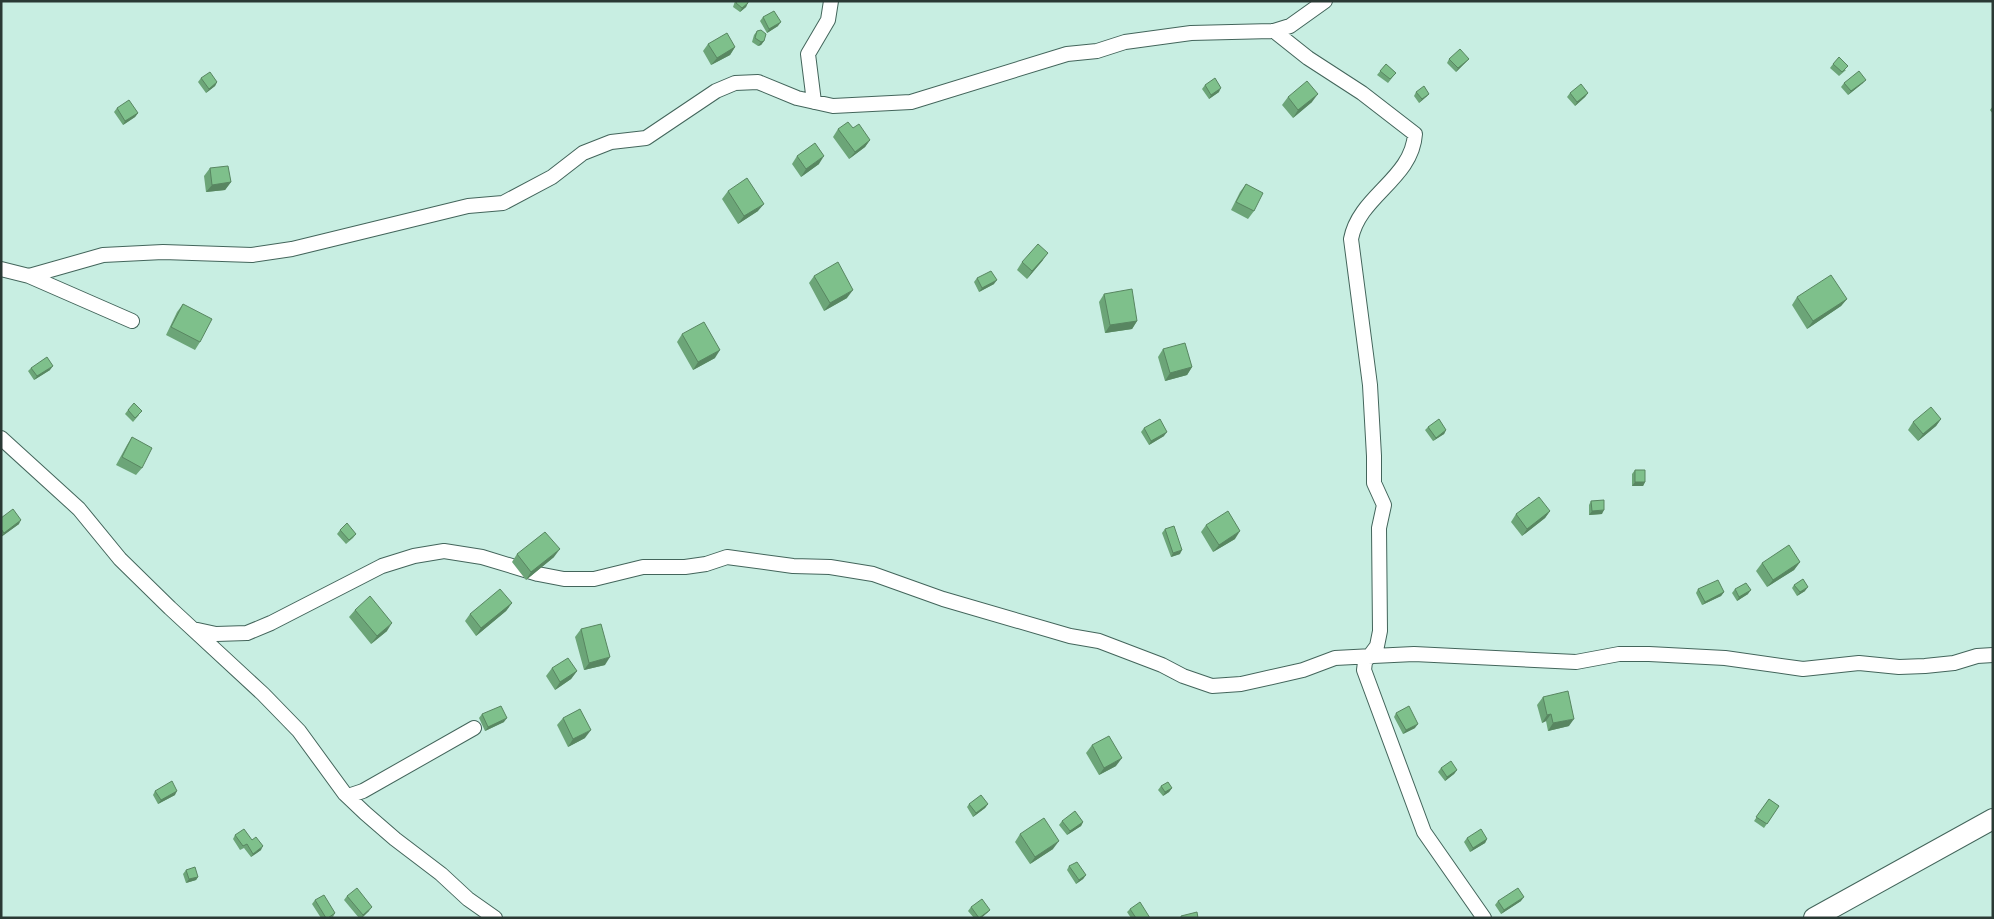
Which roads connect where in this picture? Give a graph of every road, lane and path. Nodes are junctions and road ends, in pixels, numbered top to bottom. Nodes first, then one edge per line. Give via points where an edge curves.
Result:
1 (831, 1) edge
2 (1325, 1) edge
3 (1274, 31) junction
4 (814, 102) junction
5 (1, 269) edge
6 (29, 276) junction
7 (132, 321) dead end
8 (1, 438) edge
9 (193, 629) junction
10 (1993, 655) edge
11 (1370, 656) junction
12 (474, 728) dead end
13 (348, 796) junction
14 (1993, 819) edge
15 (489, 916) edge
16 (1484, 918) edge
17 (1814, 918) edge

1 - 4 street via 828,20 808,54
2 - 3 street via 1290,26
3 - 4 street via 1191,33 1125,42 1097,51 1067,54 911,102 833,106
3 - 11 street via 1415,134 1406,163 1365,210 1351,239 1370,385 1374,483 1384,505 1379,528 1380,631 1377,646
4 - 6 street via 758,82 735,83 716,91 646,138 612,142 583,153 552,177 503,203 468,206 292,249 252,255 163,252 103,255
5 - 6 street
6 - 7 street
8 - 9 street via 79,509 120,559
9 - 11 street via 216,634 247,633 382,566 444,551 482,557 564,579 594,579 643,567 684,567 727,557 873,574 943,600 1070,636 1099,641 1212,686 1240,684 1303,670 1335,658
9 - 13 street via 299,731
10 - 11 street via 1925,666 1859,663 1803,669 1724,658 1649,654 1619,654 1576,662 1414,654
11 - 16 street via 1364,670 1424,832
12 - 13 street via 363,791
13 - 15 street via 394,839 418,855
14 - 17 street

